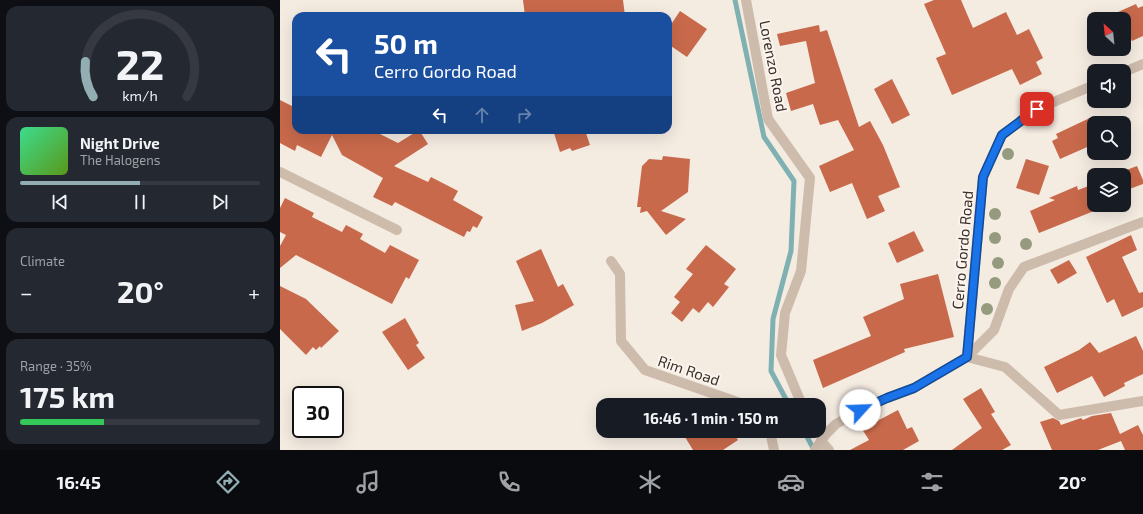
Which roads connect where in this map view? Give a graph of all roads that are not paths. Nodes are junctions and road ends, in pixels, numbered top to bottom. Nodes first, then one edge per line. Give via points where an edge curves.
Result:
1 (746, 0) edge
2 (1143, 64) edge
3 (1131, 69) edge
4 (1087, 88) edge
5 (280, 172) edge
6 (1143, 222) edge
7 (397, 230) dead end
8 (611, 261) dead end
9 (967, 357) junction
10 (726, 398) edge
11 (799, 398) edge
12 (1143, 402) edge
13 (826, 432) edge
14 (771, 438) edge
15 (821, 438) edge
16 (823, 438) edge
17 (774, 450) edge
18 (815, 450) edge
19 (829, 450) edge

1 - 11 street, Lorenzo Road via 768,119 810,178 801,271 785,313 781,355
2 - 3 street
4 - 9 street, Cerro Gordo Road via 1037,109 1002,135 983,177
5 - 7 street
6 - 9 street via 1024,267 1009,289 994,330
8 - 10 street, Rim Road via 620,274 621,341 645,370
9 - 12 street via 1005,367 1059,414
9 - 13 street via 914,388 860,410
14 - 17 street
15 - 18 street
16 - 19 street

